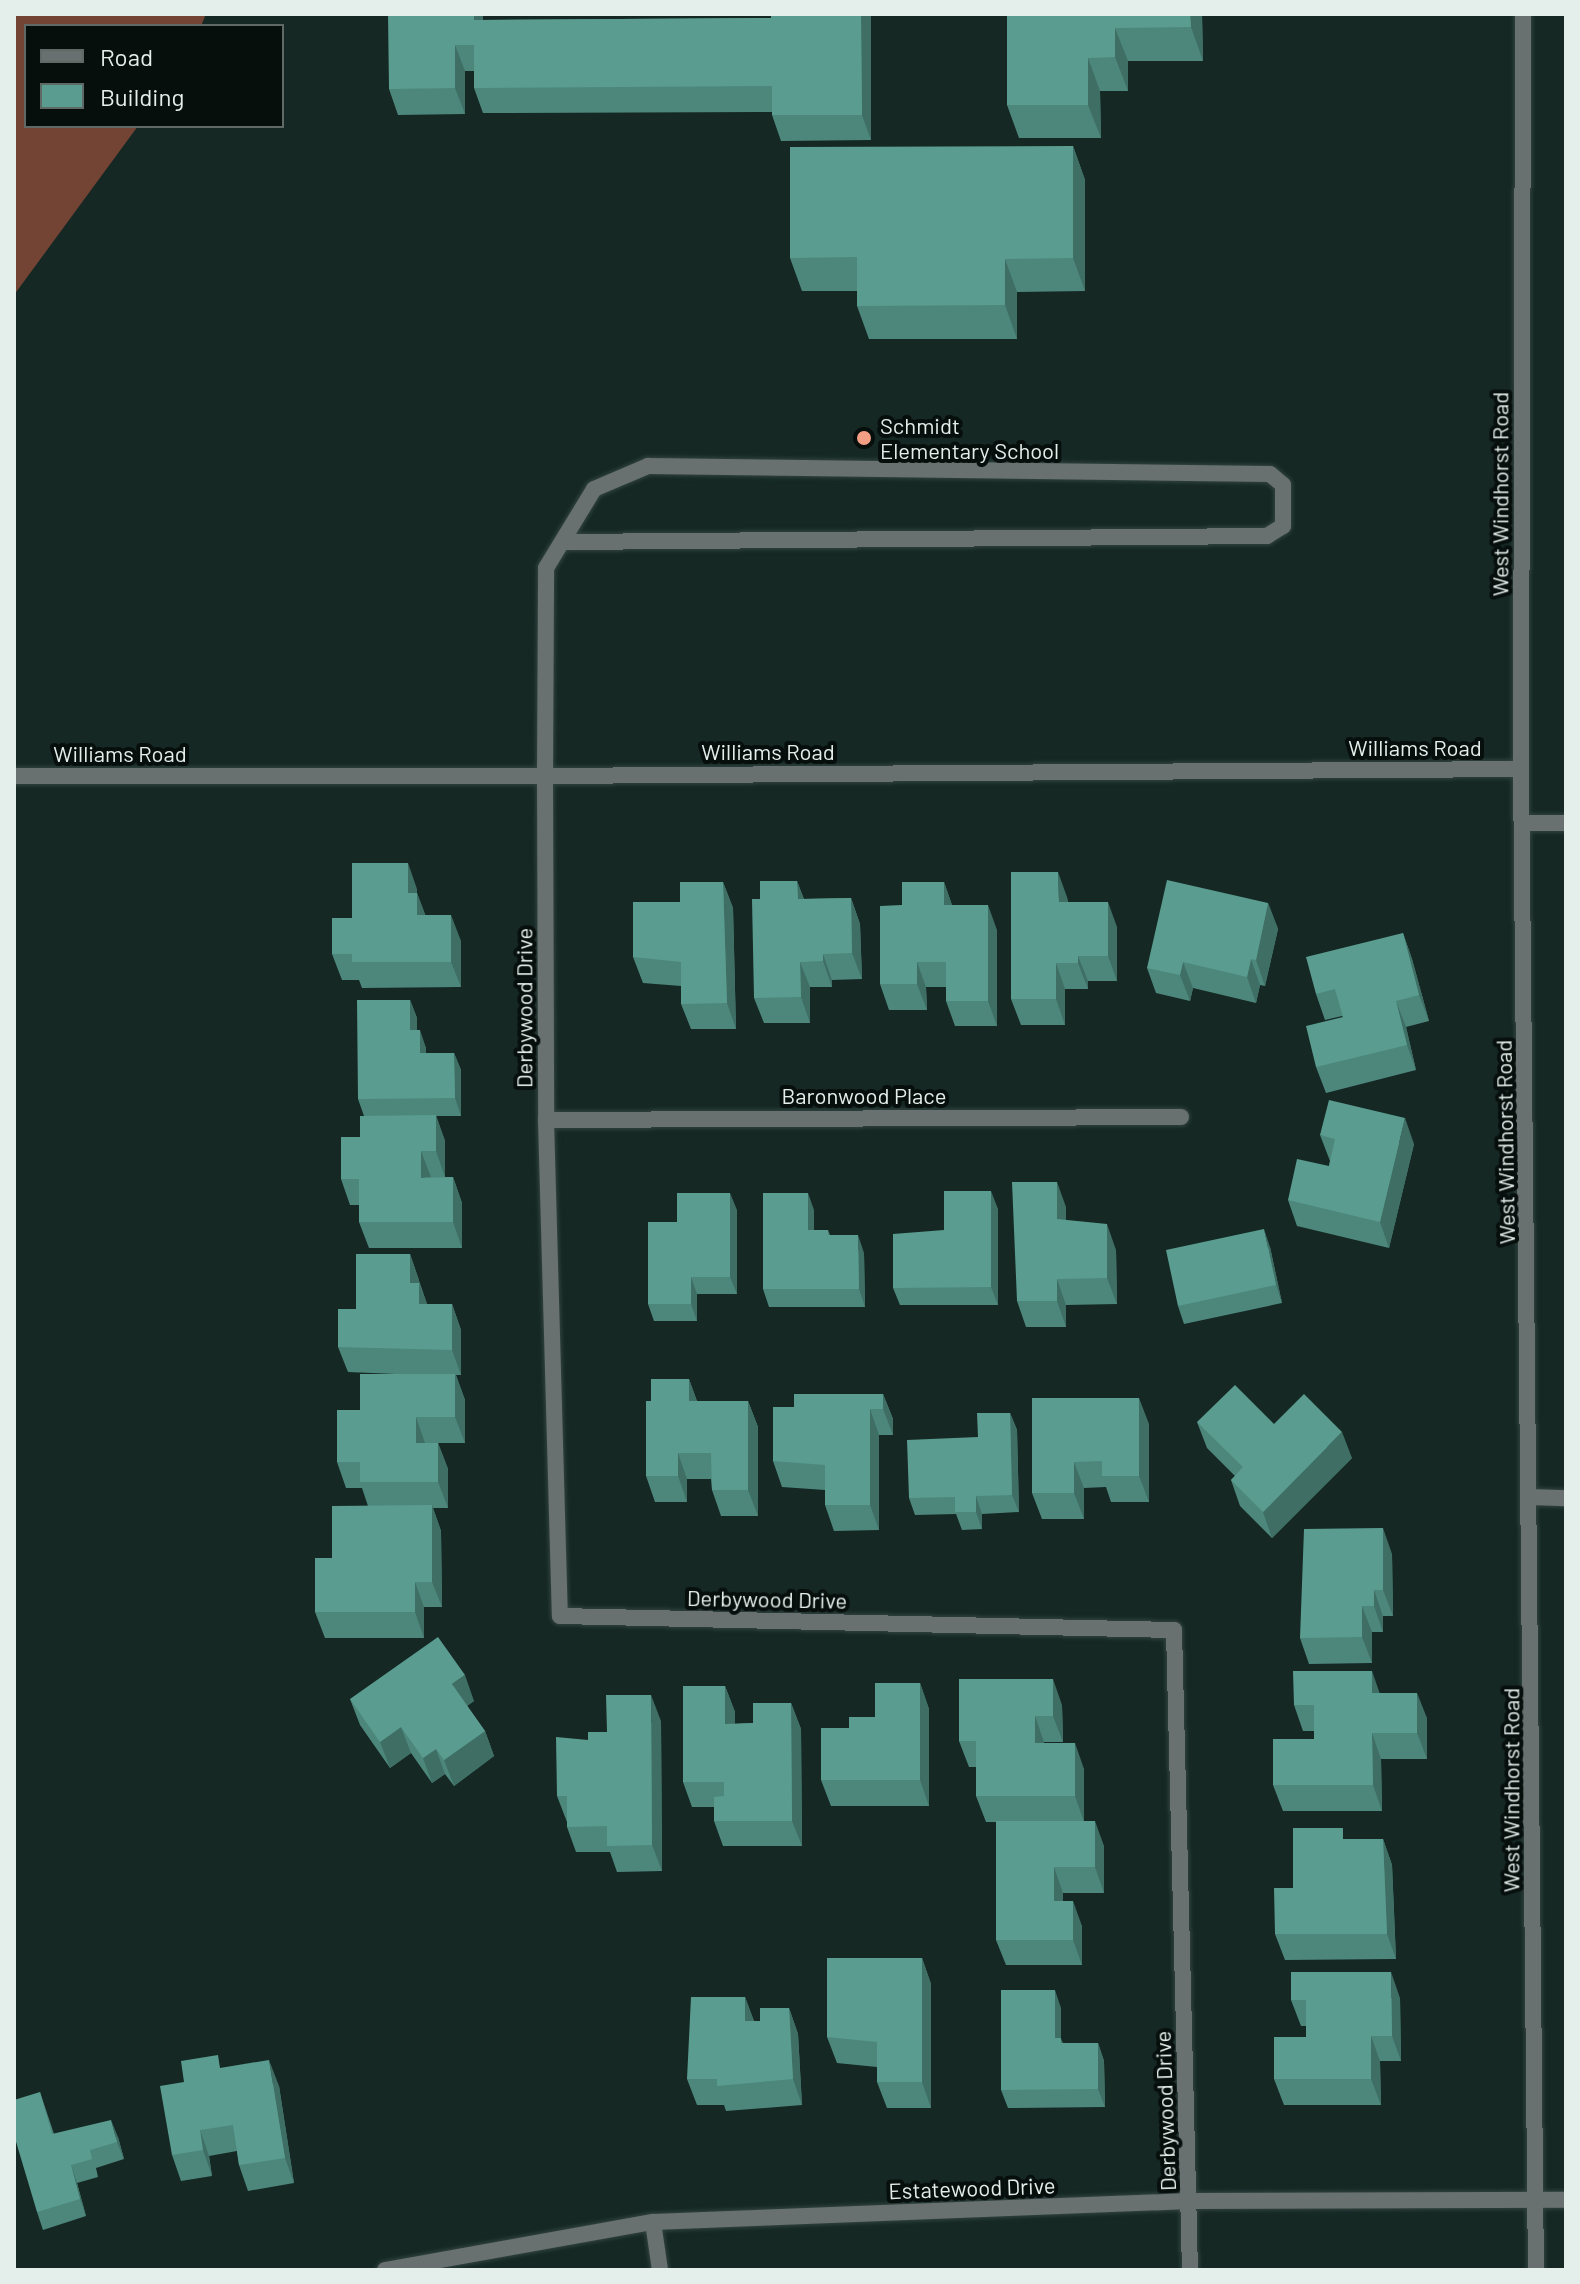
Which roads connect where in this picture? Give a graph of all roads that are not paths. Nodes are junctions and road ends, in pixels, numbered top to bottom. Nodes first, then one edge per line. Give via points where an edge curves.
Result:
1 (1523, 14) edge
2 (565, 542) junction
3 (1521, 769) junction
4 (14, 776) edge
5 (545, 776) junction
6 (1523, 823) junction
7 (1566, 823) edge
8 (1181, 1117) dead end
9 (546, 1120) junction
10 (1531, 1497) junction
11 (1566, 1498) edge
12 (1536, 2198) junction
13 (1566, 2200) edge
14 (1189, 2201) junction
15 (653, 2222) junction
16 (385, 2270) edge
17 (660, 2270) edge
18 (1190, 2270) edge
19 (1536, 2270) edge

1 - 3 street, West Windhorst Road
2 - 2 street, Derbywood Drive via 1267,536 1283,526 1283,485 1270,474 648,466 594,489
2 - 5 street, Derbywood Drive via 546,568
3 - 5 street, Williams Road
3 - 6 street, West Windhorst Road
4 - 5 street, Williams Road
5 - 9 street, Derbywood Drive
6 - 7 street
6 - 10 street, West Windhorst Road
8 - 9 street, Baronwood Place
9 - 14 street, Derbywood Drive via 560,1616 1174,1630
10 - 11 street
10 - 12 street, West Windhorst Road
12 - 13 street, Estatewood Drive
12 - 14 street, Estatewood Drive
12 - 19 street, West Windhorst Road
14 - 15 street, Estatewood Drive
14 - 18 street, Derbywood Drive
15 - 16 street, Estatewood Drive
15 - 17 street

